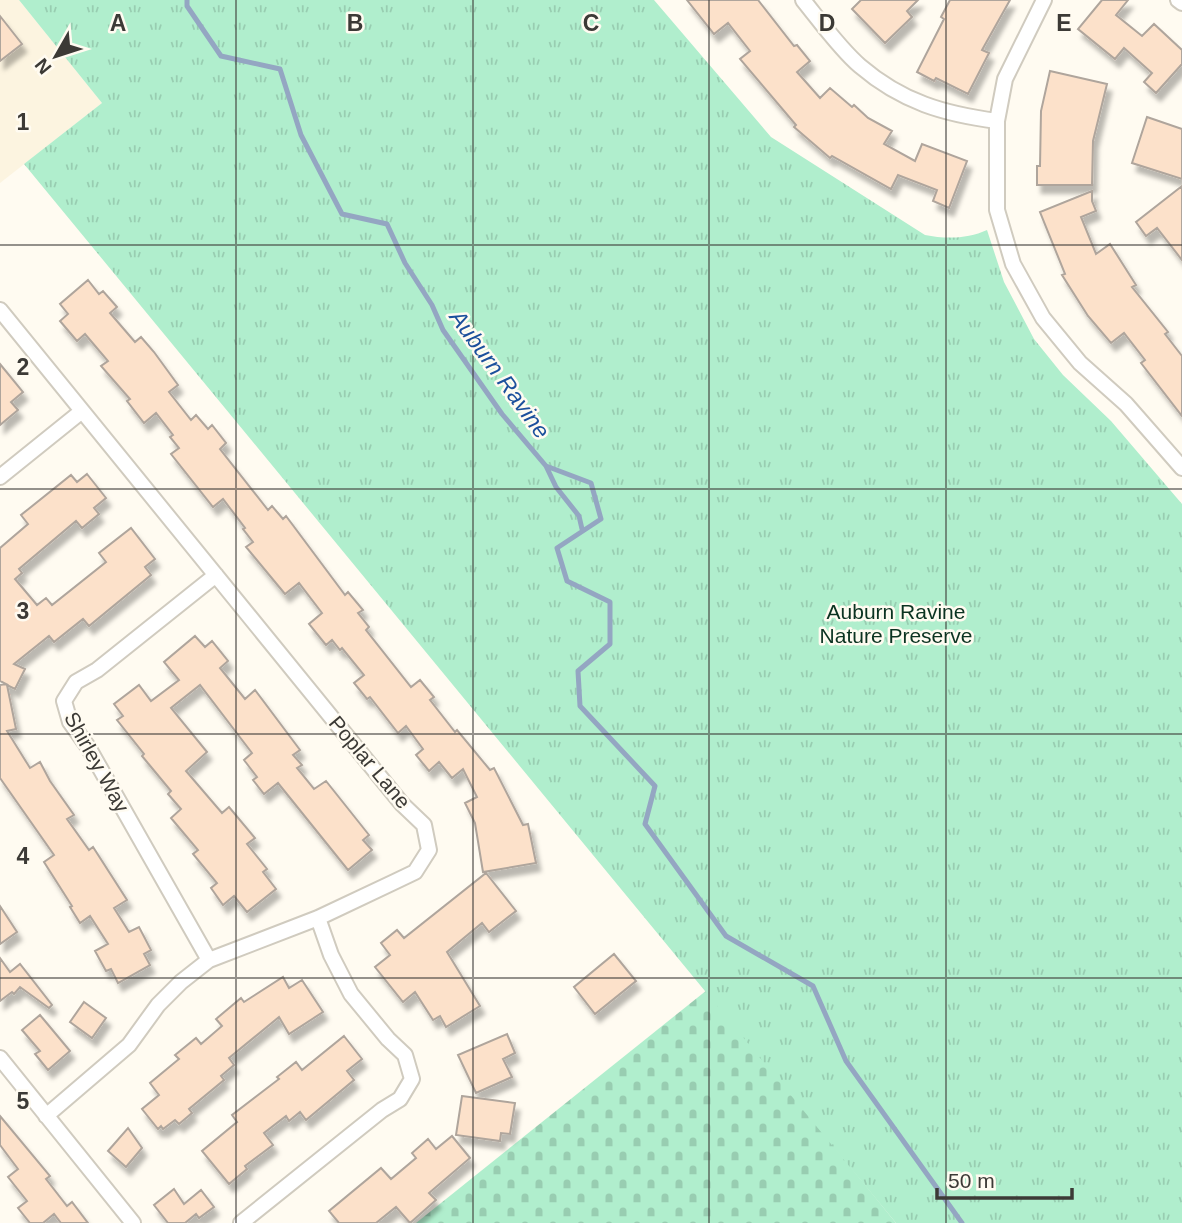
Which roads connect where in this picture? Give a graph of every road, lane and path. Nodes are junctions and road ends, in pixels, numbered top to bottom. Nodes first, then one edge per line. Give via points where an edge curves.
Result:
1 (803, 0) edge
2 (1044, 0) edge
3 (1178, 0) edge
4 (1182, 3) edge
5 (997, 121) junction
6 (0, 310) edge
7 (82, 411) junction
8 (1182, 468) edge
9 (0, 477) edge
10 (216, 575) junction
11 (318, 918) junction
12 (209, 960) junction
13 (0, 1058) edge
14 (46, 1116) junction
15 (133, 1223) edge
16 (241, 1223) edge

1 - 5 street via 858,65 901,95 954,115
2 - 5 street via 1005,79
3 - 4 street
5 - 8 street via 997,210 1013,264 1044,318 1080,363 1126,404
6 - 7 street, Poplar Lane
7 - 9 street
7 - 10 street, Poplar Lane
10 - 11 street, Poplar Lane via 424,825 429,850 415,872
10 - 12 street, Shirley Way via 76,682 64,701 70,722
11 - 12 street, Poplar Lane
11 - 16 street via 351,994 405,1055 412,1079 400,1099
12 - 14 street, Poplar Lane via 158,1005 129,1045
13 - 14 street
14 - 15 street

